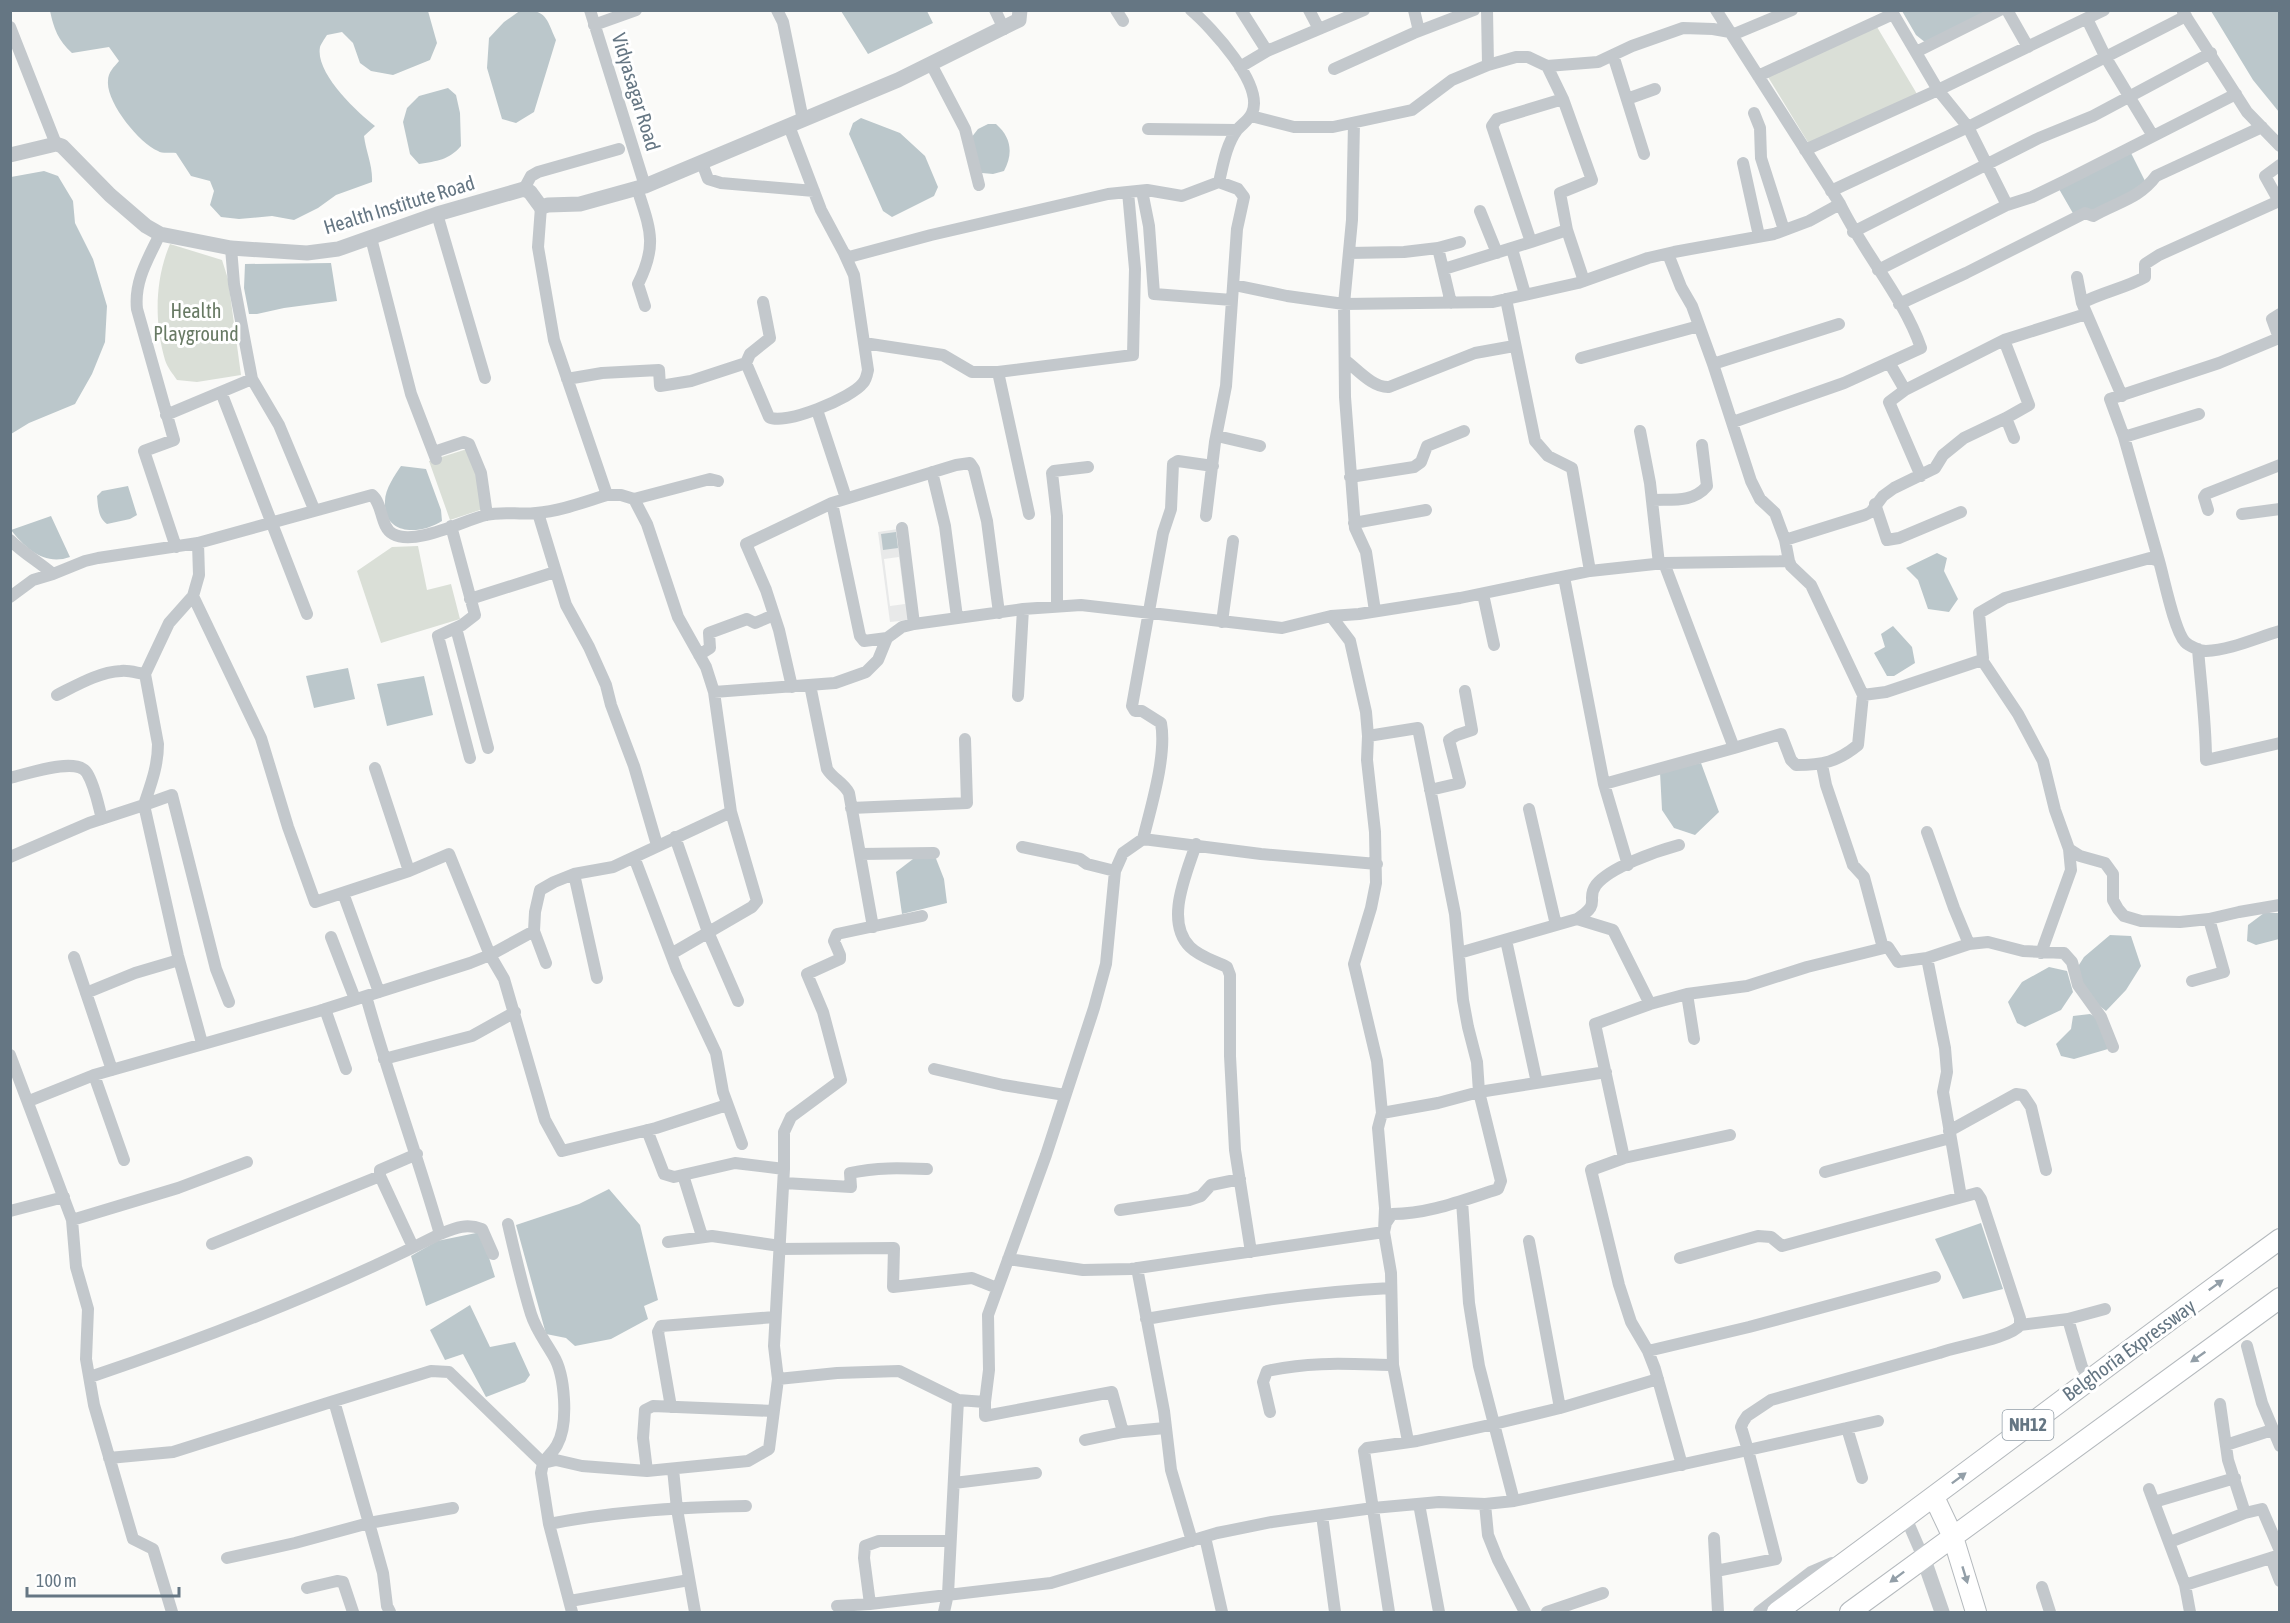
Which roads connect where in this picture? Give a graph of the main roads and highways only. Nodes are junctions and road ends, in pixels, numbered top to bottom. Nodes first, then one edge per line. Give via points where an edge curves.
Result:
1 (2280, 1239) edge
2 (2280, 1298) edge
3 (1934, 1497) junction
4 (1953, 1537) junction
5 (1777, 1612) edge
6 (1851, 1612) edge
7 (1976, 1612) edge

3 -> 1 highway, Belghoria Expressway / NH12
2 -> 4 highway, NH12
3 - 4 highway
3 - 5 highway, Belghoria Expressway / NH12
4 -> 6 highway, NH12
4 -> 7 highway

